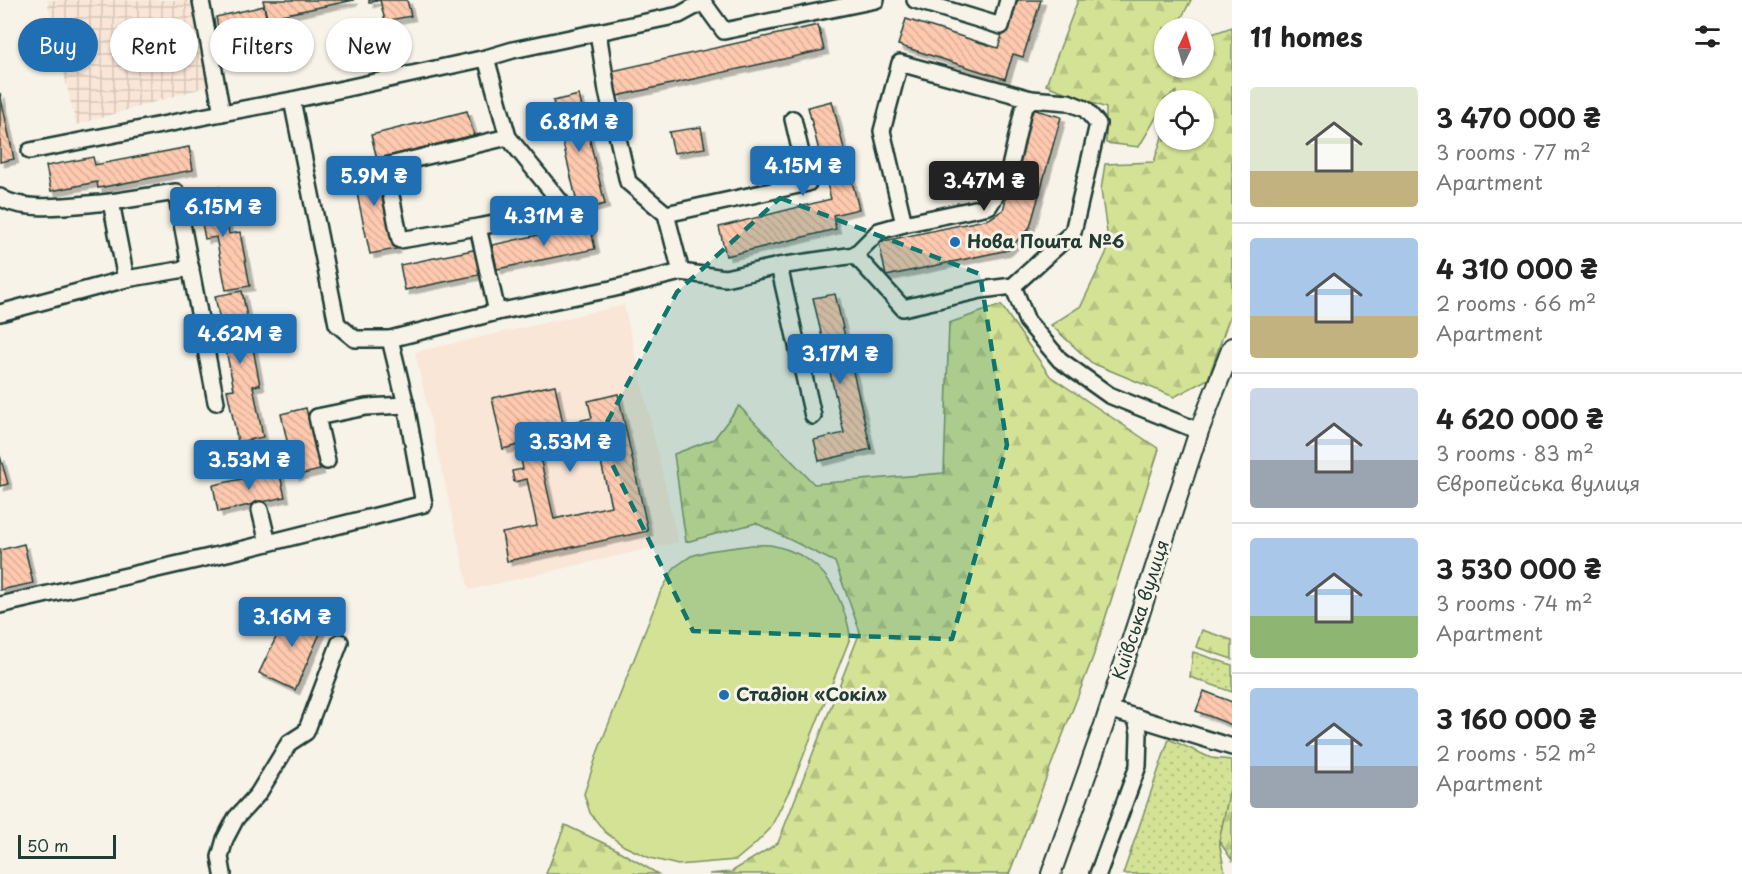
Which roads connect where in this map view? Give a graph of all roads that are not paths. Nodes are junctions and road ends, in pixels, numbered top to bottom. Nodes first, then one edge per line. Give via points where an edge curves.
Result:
1 (876, 0) edge
2 (915, 0) edge
3 (1008, 0) edge
4 (201, 1) edge
5 (703, 1) edge
6 (827, 5) edge
7 (598, 32) junction
8 (486, 58) junction
9 (1031, 99) junction
10 (292, 100) junction
11 (222, 113) junction
12 (793, 119) dead end
13 (508, 136) junction
14 (30, 151) dead end
15 (0, 197) edge
16 (111, 202) junction
17 (666, 214) junction
18 (904, 224) junction
19 (478, 226) junction
20 (855, 255) junction
21 (779, 266) junction
22 (190, 268) junction
23 (681, 272) junction
24 (126, 279) junction
25 (1013, 286) junction
26 (498, 312) junction
27 (0, 314) edge
28 (390, 339) junction
29 (1232, 347) edge
30 (216, 402) dead end
31 (406, 405) junction
32 (813, 416) dead end
33 (1199, 431) junction
34 (327, 461) dead end
35 (260, 510) dead end
36 (268, 543) junction
37 (0, 605) edge
38 (340, 642) dead end
39 (1109, 709) junction
40 (1136, 717) junction
41 (1232, 747) edge
42 (223, 874) edge
43 (1051, 874) edge
44 (1098, 874) edge

1 - 6 street
2 - 3 street via 1001,26
4 - 11 street
5 - 6 street via 724,30
5 - 7 street via 679,15
7 - 8 street
7 - 17 street via 628,182
8 - 10 street
8 - 13 street
9 - 18 street via 1023,110 1008,176 989,206
9 - 18 street via 900,63 882,131
9 - 25 street via 1068,102 1085,108 1098,124 1073,232
10 - 11 street
10 - 28 street via 337,324 355,339
11 - 14 street
12 - 17 street via 808,183
13 - 19 street via 567,210
13 - 19 street via 385,166 400,240
15 - 16 street via 9,203 34,207
16 - 22 street via 176,192
16 - 24 street
17 - 23 street
18 - 20 street via 879,231
19 - 26 street
20 - 21 street
20 - 25 street via 903,308
21 - 23 street via 725,278
21 - 32 street
22 - 24 street
22 - 30 street
23 - 26 street
24 - 27 street
25 - 33 street via 1027,321 1060,360 1109,395
26 - 28 street
28 - 31 street
29 - 33 main road, Київська вулиця
31 - 34 street via 366,407 317,417
31 - 36 street via 424,504
33 - 39 main road, Київська вулиця
35 - 36 street
36 - 37 street
38 - 42 street via 306,732 289,743 225,839 220,857
39 - 40 street
39 - 43 main road, Київська вулиця
40 - 41 street
40 - 44 street via 1138,766

